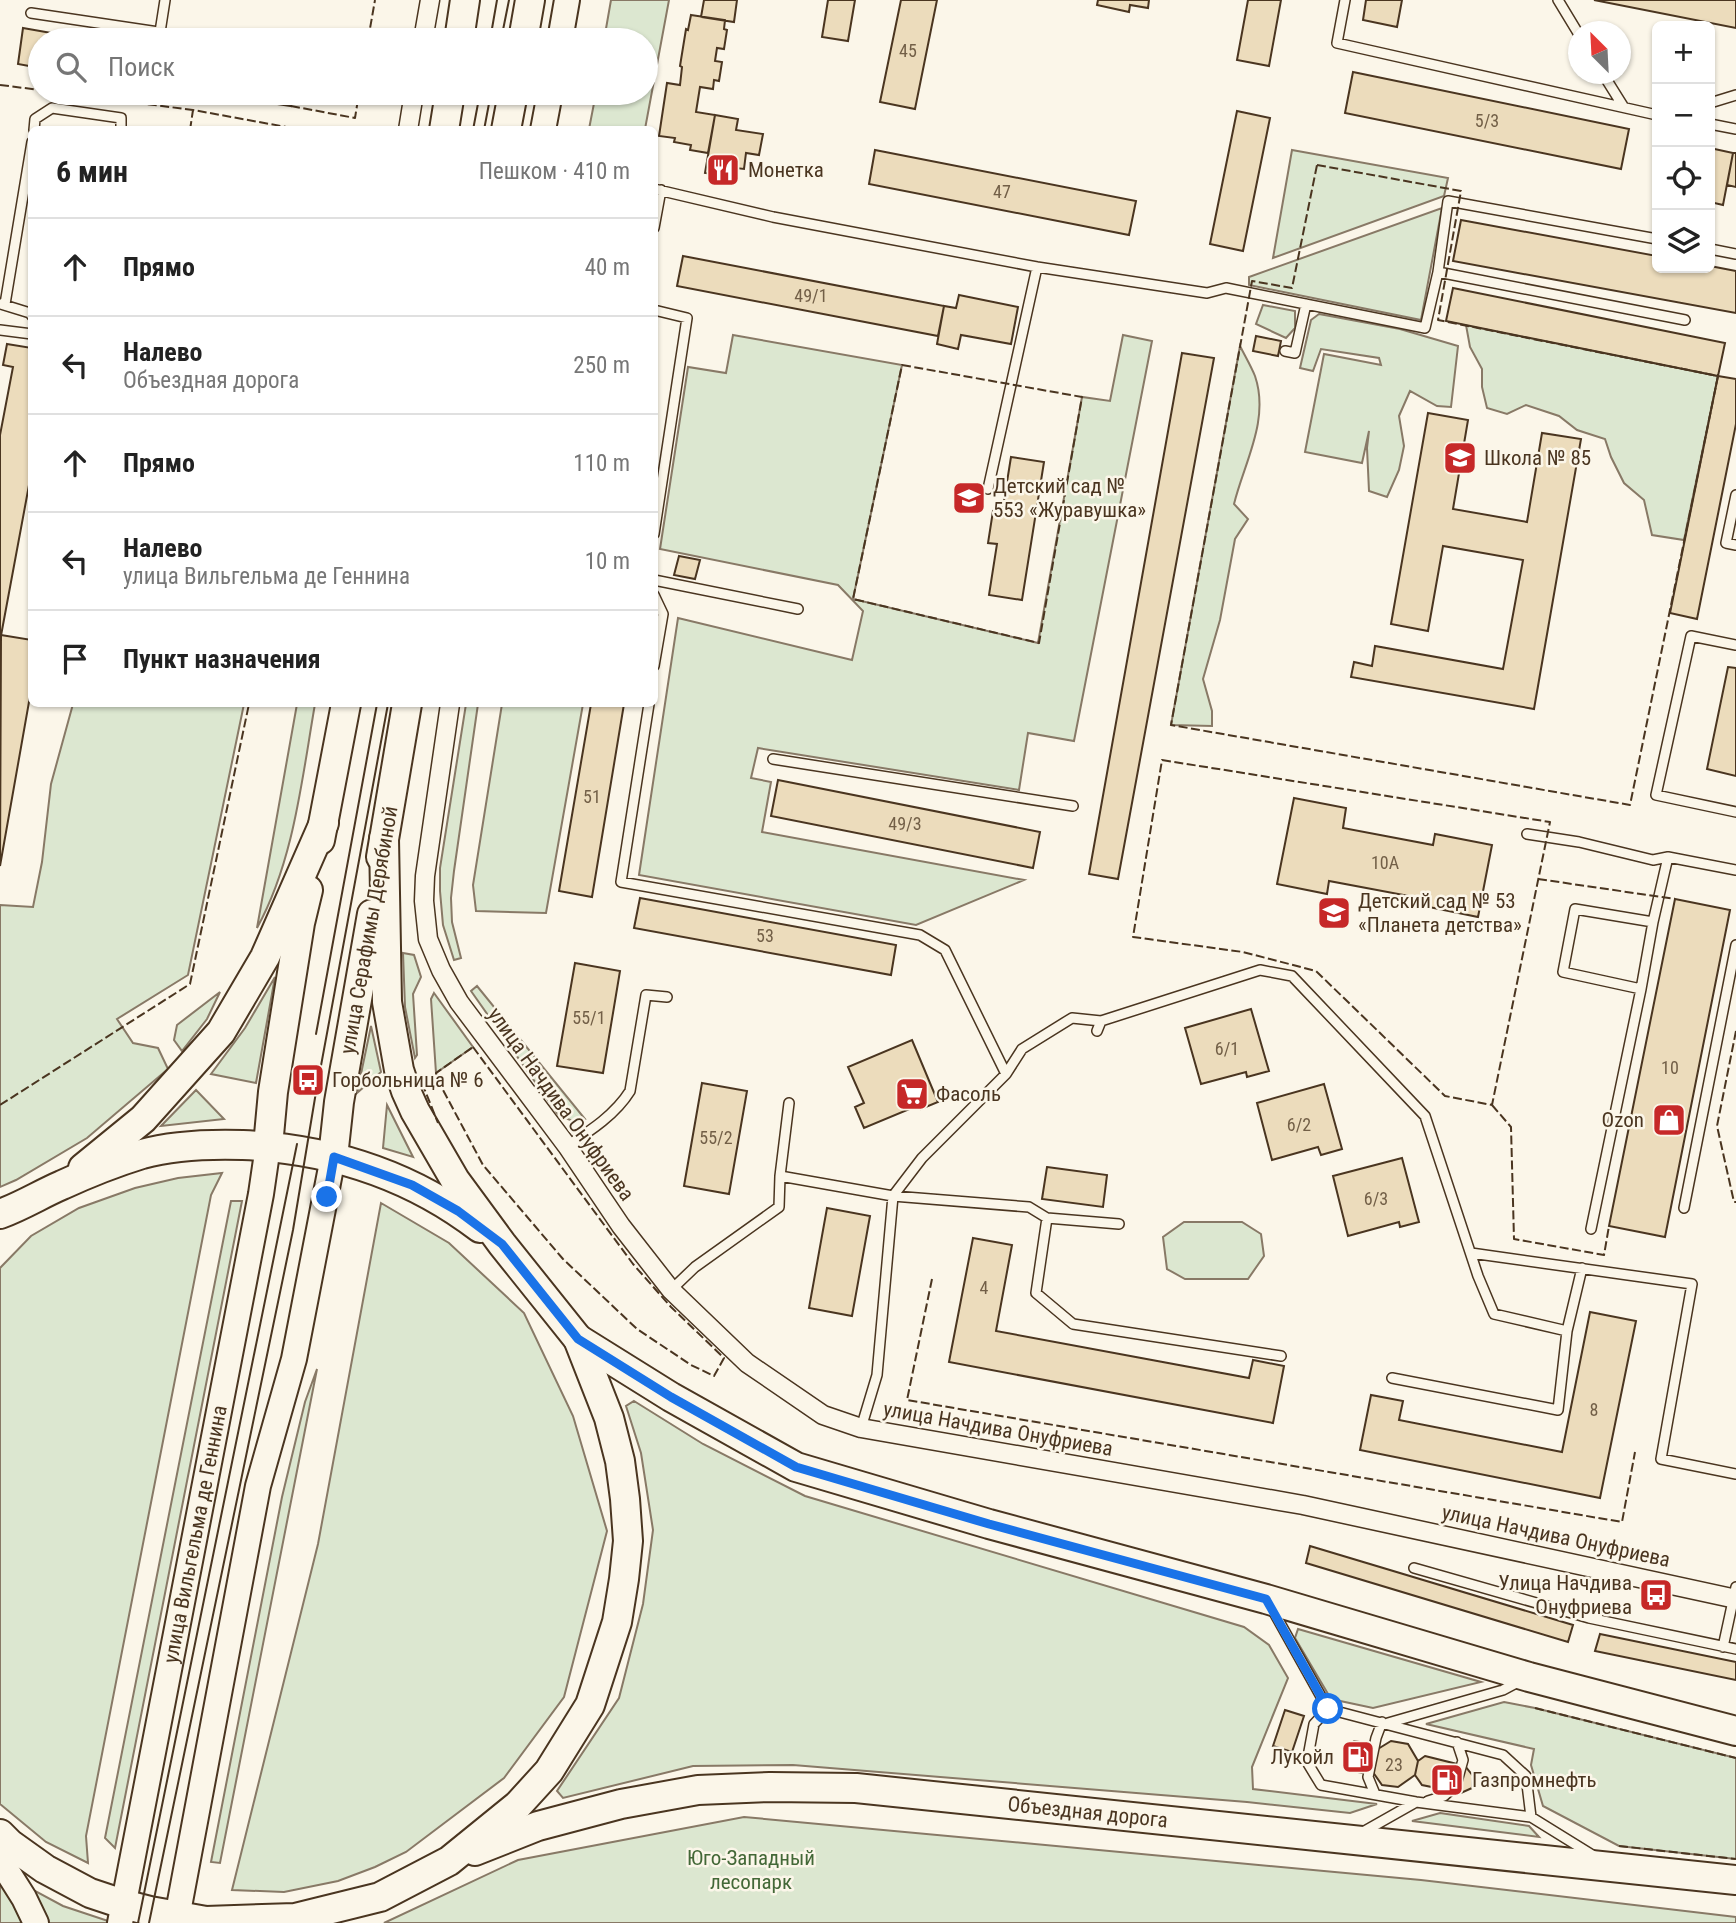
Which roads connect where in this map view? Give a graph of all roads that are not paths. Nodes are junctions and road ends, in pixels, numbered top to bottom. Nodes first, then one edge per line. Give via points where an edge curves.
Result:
1 (165, 0) edge
2 (430, 0) edge
3 (465, 0) edge
4 (530, 0) edge
5 (567, 0) edge
6 (1345, 0) edge
7 (1558, 0) edge
8 (32, 13) dead end
9 (1571, 21) edge
10 (133, 28) edge
11 (161, 28) edge
12 (425, 28) edge
13 (461, 28) edge
14 (525, 28) edge
15 (562, 28) edge
16 (1609, 84) edge
17 (1736, 95) edge
18 (1715, 101) edge
19 (412, 105) edge
20 (448, 105) edge
21 (511, 105) edge
22 (548, 105) edge
23 (1623, 106) junction
24 (1652, 114) edge
25 (1715, 125) edge
26 (34, 126) edge
27 (121, 126) edge
28 (409, 126) edge
29 (445, 126) edge
30 (507, 126) edge
31 (544, 126) edge
32 (1736, 129) edge
33 (28, 164) edge
34 (658, 189) edge
35 (1652, 238) edge
36 (1715, 250) edge
37 (1736, 254) edge
38 (1037, 267) junction
39 (1438, 272) junction
40 (2, 304) edge
41 (1306, 304) junction
42 (658, 311) edge
43 (28, 312) edge
44 (1685, 320) dead end
45 (0, 330) edge
46 (28, 334) edge
47 (1284, 351) dead end
48 (988, 489) dead end
49 (1736, 495) edge
50 (658, 508) edge
51 (1736, 545) edge
52 (658, 581) edge
53 (658, 603) edge
54 (798, 609) dead end
55 (658, 643) edge
56 (1736, 645) edge
57 (339, 707) edge
58 (345, 707) edge
59 (406, 707) edge
60 (450, 707) edge
61 (649, 707) edge
62 (341, 732) junction
63 (773, 759) dead end
64 (1073, 806) dead end
65 (1736, 812) edge
66 (324, 823) junction
67 (1527, 834) dead end
68 (384, 839) junction
69 (1668, 858) junction
70 (1736, 870) edge
71 (1653, 922) junction
72 (1736, 945) edge
73 (446, 980) joint
74 (1641, 989) junction
75 (667, 997) dead end
76 (1006, 1074) junction
77 (789, 1103) dead end
78 (268, 1146) junction
79 (567, 1146) junction
80 (334, 1157) junction
81 (780, 1176) junction
82 (61, 1185) junction
83 (893, 1196) junction
84 (1684, 1209) dead end
85 (12, 1210) edge
86 (1047, 1218) junction
87 (0, 1224) edge
88 (1119, 1224) dead end
89 (1591, 1229) dead end
90 (502, 1244) junction
91 (1471, 1253) junction
92 (1583, 1268) junction
93 (671, 1290) junction
94 (1567, 1331) junction
95 (578, 1339) junction
96 (1281, 1356) dead end
97 (1392, 1378) dead end
98 (860, 1428) junction
99 (1736, 1474) edge
100 (1415, 1568) dead end
101 (1735, 1595) edge
102 (1266, 1599) junction
103 (1723, 1647) junction
104 (1736, 1649) edge
105 (1529, 1677) junction
106 (1328, 1709) junction
107 (1385, 1723) junction
108 (1736, 1731) edge
109 (1457, 1742) junction
110 (1375, 1794) junction
111 (1420, 1802) junction
112 (1531, 1816) junction
113 (0, 1834) edge
114 (1349, 1840) junction
115 (0, 1860) edge
116 (449, 1861) junction
117 (1613, 1868) junction
118 (1736, 1880) edge
119 (380, 1897) junction
120 (121, 1913) edge
121 (177, 1919) edge
122 (36, 1923) edge
123 (334, 1923) edge

1 - 11 lane
2 - 12 street
3 - 13 main road
4 - 14 main road
5 - 15 main road
6 - 23 lane via 1337,43
7 - 9 lane
8 - 10 lane
16 - 23 lane
17 - 18 lane
19 - 28 street
20 - 29 main road
21 - 30 main road
22 - 31 main road
23 - 24 lane
25 - 32 lane
26 - 27 lane via 35,119 52,108 121,118
33 - 40 lane
34 - 38 lane via 773,217
35 - 39 lane via 1448,201
36 - 37 lane
38 - 41 lane via 1207,293 1226,288
38 - 48 lane
39 - 41 lane via 1425,328
39 - 44 lane
40 - 43 lane
41 - 47 lane via 1296,353
42 - 50 lane via 687,318
45 - 46 lane
49 - 51 lane via 1726,543
52 - 54 lane
53 - 55 lane via 663,614
56 - 65 lane via 1690,636 1656,795
57 - 62 street
58 - 62 main road
59 - 68 main road, улица Серафимы Дерябиной
60 - 73 street, улица Серафимы Дерябиной via 424,901 428,939
61 - 76 lane via 621,882 920,935 945,950
62 - 66 main road
63 - 64 lane
66 - 78 main road via 300,923
66 - 82 main road via 265,957 221,1032 143,1119
67 - 69 lane via 1653,860
68 - 80 main road, улица Серафимы Дерябиной via 339,1102
68 - 90 main road via 387,1002 399,1070 415,1111 455,1180
69 - 70 lane
69 - 71 lane
71 - 74 lane
71 - 74 lane via 1575,909 1563,972
72 - 84 lane
73 - 79 street, улица Начдива Онуфриева
74 - 89 lane
75 - 79 lane via 646,995 630,1091 624,1102
76 - 83 lane via 922,1158
76 - 91 lane via 1022,1049 1072,1018 1099,1026 1260,970 1292,976 1425,1116
77 - 81 lane
78 - 80 main road
78 - 82 main road via 200,1144 144,1154
78 - 120 main road, улица Вильгельма де Геннина
79 - 93 street, улица Начдива Онуфриева
80 - 90 main road via 412,1185
80 - 121 main road via 294,1359 258,1486
81 - 83 lane
81 - 93 lane via 779,1207 695,1267
82 - 85 main road
83 - 86 lane via 1029,1208
83 - 98 lane via 877,1375
85 - 87 main road
86 - 88 lane
86 - 96 lane via 1036,1293 1073,1324
90 - 95 main road
91 - 92 lane
91 - 94 lane via 1494,1314
92 - 94 lane
92 - 99 lane via 1692,1283 1661,1459
93 - 98 street, улица Начдива Онуфриева via 747,1363 823,1415
94 - 97 lane via 1558,1410
95 - 102 main road via 796,1467
95 - 116 main road via 609,1418 620,1461 628,1541 617,1622 590,1705 549,1771 518,1805
98 - 101 street, улица Начдива Онуфриева via 1303,1504
100 - 103 lane via 1589,1618
101 - 103 lane
102 - 105 main road
102 - 106 lane
103 - 104 lane
105 - 107 lane via 1503,1690
105 - 108 main road
106 - 107 lane
106 - 110 lane via 1314,1724 1307,1762 1321,1784
107 - 109 lane
107 - 110 lane via 1376,1738 1368,1777
109 - 111 lane via 1463,1760 1456,1785 1444,1796
109 - 112 lane via 1503,1755 1526,1776
110 - 111 lane
111 - 112 lane
111 - 114 lane
112 - 117 lane
113 - 120 main road via 45,1869
114 - 116 main road, Объездная дорога via 856,1788 770,1787 698,1790 621,1804 538,1826
114 - 117 main road, Объездная дорога
115 - 122 main road
116 - 119 main road
117 - 118 main road, Объездная дорога
119 - 121 main road via 295,1918
119 - 123 main road
120 - 121 main road via 150,1911

